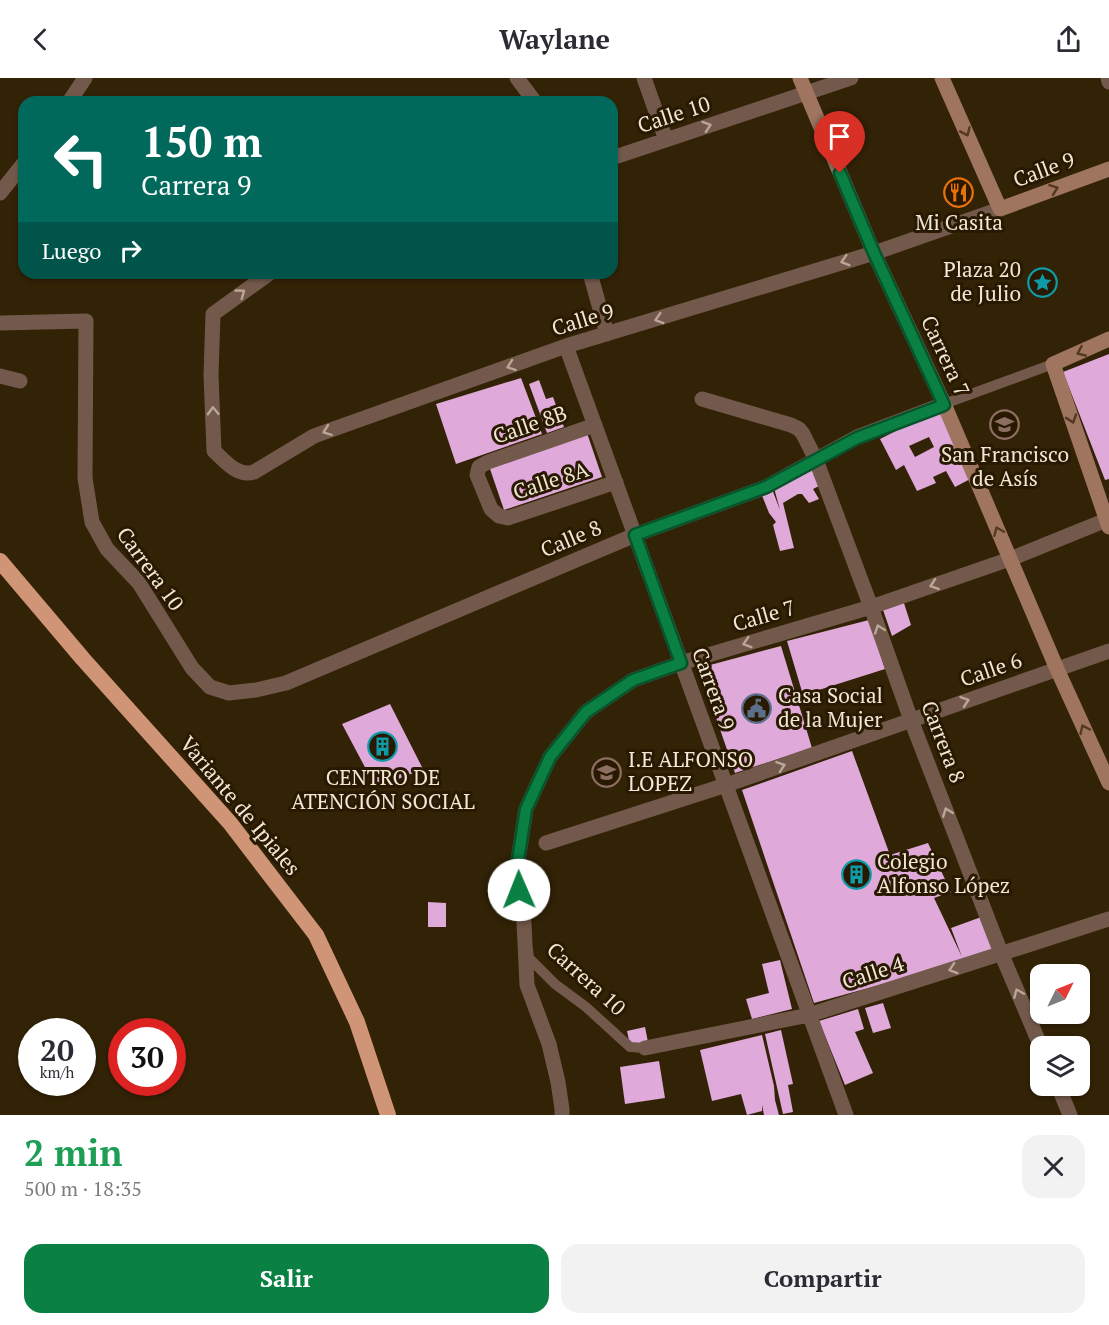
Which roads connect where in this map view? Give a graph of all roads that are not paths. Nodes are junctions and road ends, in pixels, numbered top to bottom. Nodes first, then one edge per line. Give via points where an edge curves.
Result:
1 (85, 78) edge
2 (517, 78) edge
3 (644, 78) edge
4 (800, 78) edge
5 (851, 78) edge
6 (942, 78) edge
7 (806, 94) junction
8 (73, 96) edge
9 (530, 96) edge
10 (666, 140) junction
11 (618, 156) edge
12 (1109, 169) edge
13 (18, 170) edge
14 (0, 193) edge
15 (1000, 209) junction
16 (874, 253) junction
17 (262, 279) edge
18 (592, 279) edge
19 (0, 322) edge
20 (607, 334) junction
21 (1109, 339) edge
22 (566, 346) junction
23 (1053, 364) junction
24 (0, 376) edge
25 (20, 381) dead end
26 (702, 399) dead end
27 (944, 405) junction
28 (595, 425) junction
29 (813, 455) junction
30 (616, 482) junction
31 (499, 516) joint
32 (1108, 522) edge
33 (635, 535) junction
34 (1010, 559) junction
35 (0, 561) edge
36 (871, 607) junction
37 (1109, 651) edge
38 (681, 663) junction
39 (1057, 669) junction
40 (210, 687) joint
41 (912, 720) junction
42 (1109, 783) edge
43 (726, 785) junction
44 (546, 843) dead end
45 (1109, 919) edge
46 (524, 923) junction
47 (1001, 953) junction
48 (809, 1015) junction
49 (1036, 1036) edge
50 (645, 1048) joint
51 (1062, 1096) edge
52 (388, 1115) edge
53 (562, 1115) edge
54 (846, 1115) edge
55 (1070, 1115) edge

1 - 8 street
2 - 9 street
3 - 10 street
4 - 7 main road, Carrera 7
5 - 7 street, Calle 10
6 -> 15 main road
10 -> 7 street, Calle 10
7 - 16 main road, Carrera 7
10 - 11 street, Calle 10
15 -> 12 main road, Calle 9
13 - 14 street
15 - 16 street, Calle 9
16 -> 20 street, Calle 9
16 - 27 main road, Carrera 7
22 -> 17 street, Calle 9 via 314,436 247,474 238,472 214,451 213,314
18 - 20 street
19 - 40 street, Carrera 10 via 86,321 85,478 92,522 107,549 138,583 192,668
20 - 22 street, Calle 9
21 -> 23 main road
22 - 28 street, Carrera 9
23 - 27 street
23 -> 32 main road
24 - 25 street
26 - 29 street, Carrera 8 via 799,429
27 - 29 street, Calle 8
34 -> 27 main road, Carrera 7
28 - 30 street, Carrera 9
28 - 31 street, Calle 8B via 479,467 477,475 487,500
29 - 33 street, Calle 8 via 766,487
29 - 36 street, Carrera 8
30 - 31 street, Calle 8A via 508,518
30 - 33 street, Carrera 9
32 - 34 street, Calle 7
33 - 38 street, Carrera 9
33 - 40 street, Calle 8 via 286,683 229,693
34 -> 36 street, Calle 7
34 - 39 main road, Carrera 7
35 - 52 highway, Variante de Ipiales via 230,823 316,935 357,1022
36 -> 38 street, Calle 7
41 -> 36 street, Carrera 8
37 - 39 street, Calle 6
38 - 43 street, Carrera 9
38 - 46 street, Calle 7 via 633,680 586,712 550,757 526,809 516,873
41 -> 39 street, Calle 6
42 -> 39 main road, Carrera 7
43 -> 41 street, Calle 6
47 -> 41 street, Carrera 8
43 - 44 street, Calle 6
43 - 48 street, Carrera 9
45 - 47 street, Calle 4
46 - 50 street, Carrera 10 via 529,958 630,1047
46 - 53 street, Calle 7 via 527,985 549,1044
47 -> 48 street, Calle 4
49 -> 47 street, Carrera 8
48 - 50 street, Calle 4
48 - 54 street, Carrera 9
51 - 55 street

